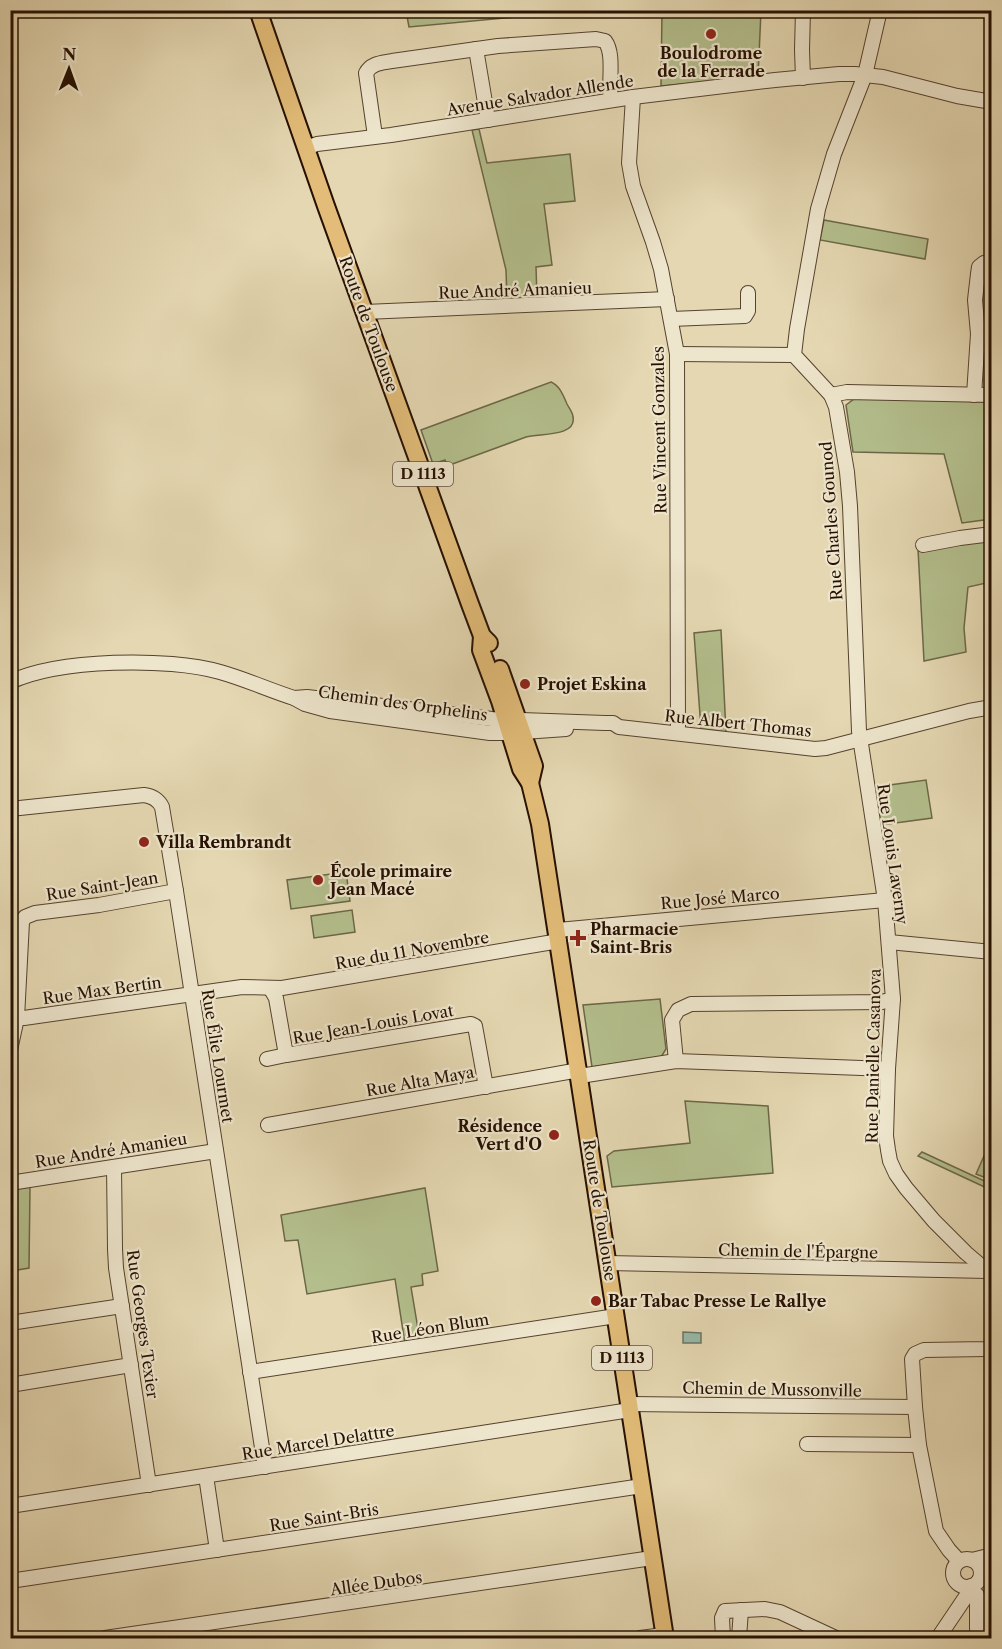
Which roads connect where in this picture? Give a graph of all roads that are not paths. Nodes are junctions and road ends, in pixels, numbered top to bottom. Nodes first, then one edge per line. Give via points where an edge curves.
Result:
1 (258, 10) edge
2 (803, 10) edge
3 (880, 10) edge
4 (476, 49) junction
5 (865, 75) junction
6 (803, 78) junction
7 (633, 97) junction
8 (611, 100) junction
9 (992, 102) edge
10 (488, 120) junction
11 (375, 136) junction
12 (306, 148) junction
13 (988, 262) edge
14 (748, 293) dead end
15 (667, 299) junction
16 (365, 312) junction
17 (670, 319) junction
18 (677, 354) junction
19 (794, 355) junction
20 (831, 395) junction
21 (974, 395) junction
22 (992, 395) edge
23 (992, 534) edge
24 (923, 545) dead end
25 (10, 682) edge
26 (992, 707) edge
27 (514, 726) junction
28 (678, 733) junction
29 (860, 740) junction
30 (10, 809) edge
31 (176, 891) junction
32 (885, 900) junction
33 (558, 935) junction
34 (889, 942) junction
35 (992, 952) edge
36 (270, 988) junction
37 (191, 993) junction
38 (892, 999) junction
39 (17, 1015) junction
40 (10, 1050) edge
41 (286, 1055) junction
42 (267, 1059) dead end
43 (676, 1061) junction
44 (888, 1069) junction
45 (579, 1073) junction
46 (486, 1087) junction
47 (267, 1125) dead end
48 (216, 1151) junction
49 (114, 1167) junction
50 (10, 1182) edge
51 (608, 1263) junction
52 (990, 1273) edge
53 (122, 1306) junction
54 (616, 1316) junction
55 (10, 1323) edge
56 (992, 1348) edge
57 (131, 1365) junction
58 (250, 1372) junction
59 (10, 1385) edge
60 (629, 1407) junction
61 (915, 1407) junction
62 (807, 1444) dead end
63 (919, 1445) junction
64 (265, 1467) junction
65 (206, 1476) junction
66 (149, 1485) junction
67 (642, 1486) junction
68 (10, 1506) edge
69 (217, 1550) junction
70 (992, 1555) edge
71 (652, 1558) junction
72 (966, 1561) junction
73 (10, 1581) edge
74 (970, 1589) junction
75 (741, 1610) junction
76 (977, 1629) dead end
77 (664, 1637) edge
78 (105, 1638) edge
79 (640, 1638) edge
80 (723, 1638) edge
81 (739, 1638) edge
82 (836, 1638) edge
83 (938, 1638) edge

1 - 12 main road, Route de Toulouse / D 1113
2 - 6 street
3 - 5 street
4 - 8 street via 605,41 610,47
4 - 10 street
4 - 11 street via 371,66 366,78
5 - 6 street, Avenue Salvador Allende
5 - 9 street, Avenue Salvador Allende
5 - 19 street via 834,154 818,209
6 - 7 street, Avenue Salvador Allende
7 - 8 street, Avenue Salvador Allende
7 - 15 street, Rue Vincent Gonzales via 629,163
8 - 10 street, Avenue Salvador Allende
10 - 11 street, Avenue Salvador Allende
11 - 12 street, Avenue Salvador Allende
12 - 16 main road, Route de Toulouse / D 1113
13 - 21 street via 979,267 975,300 978,334
14 - 17 street via 746,316
15 - 16 street, Rue André Amanieu
15 - 17 street, Rue Vincent Gonzales
16 - 27 main road, Route de Toulouse / D 1113 via 482,636 491,646
17 - 18 street, Rue Vincent Gonzales
18 - 19 street
18 - 28 street, Rue Vincent Gonzales
19 - 20 street, Rue Charles Gounod
20 - 21 street
20 - 29 street, Rue Charles Gounod via 840,423 849,493
21 - 22 street
23 - 24 street
25 - 27 street, Chemin des Orphelins via 65,667 170,664 218,672 294,698 470,717
26 - 29 street, Rue Albert Thomas
27 - 28 street, Rue Albert Thomas via 619,727
27 - 33 main road, Route de Toulouse / D 1113 via 534,766 530,783
28 - 29 street, Rue Albert Thomas via 815,749
29 - 32 street, Rue Louis Laverny
30 - 31 street, Rue Élie Lourmet via 150,796 162,807
31 - 37 street, Rue Élie Lourmet
31 - 39 street, Rue Saint-Jean via 25,917
32 - 33 street, Rue José Marco
32 - 34 street, Rue Louis Laverny
33 - 36 street, Rue du 11 Novembre
33 - 45 main road, Route de Toulouse / D 1113
34 - 35 street, Rue Louis Laverny
34 - 38 street, Rue Danielle Casanova
36 - 37 street, Rue du 11 Novembre
36 - 41 street, Rue Jean-Louis Lovat via 276,998
37 - 39 street, Rue Max Bertin via 24,1018
37 - 48 street, Rue Élie Lourmet
38 - 43 street via 691,1004 678,1010 672,1020
38 - 44 street, Rue Danielle Casanova
39 - 40 street, Rue Saint-Jean
41 - 42 street, Rue Jean-Louis Lovat
41 - 46 street, Rue Jean-Louis Lovat via 471,1024 475,1026
43 - 44 street, Rue Alta Maya
43 - 45 street, Rue Alta Maya
44 - 52 street, Rue Danielle Casanova via 886,1136 896,1174 934,1221
45 - 46 street, Rue Alta Maya
45 - 51 main road, Route de Toulouse / D 1113
46 - 47 street, Rue Alta Maya
48 - 49 street, Rue André Amanieu
48 - 58 street, Rue Élie Lourmet
49 - 50 street, Rue André Amanieu
49 - 53 street, Rue Georges Texier via 115,1249
51 - 52 street, Chemin de l'Épargne
51 - 54 main road, Route de Toulouse / D 1113
53 - 55 street
53 - 57 street, Rue Georges Texier
54 - 58 street, Rue Léon Blum
54 - 60 main road, Route de Toulouse / D 1113
56 - 61 street via 915,1353
57 - 59 street
57 - 66 street, Rue Georges Texier
58 - 64 street, Rue Élie Lourmet
60 - 61 street, Chemin de Mussonville
60 - 64 street, Rue Marcel Delattre
60 - 67 main road, Route de Toulouse / D 1113
61 - 63 street
62 - 63 street
63 - 72 street via 936,1531
64 - 65 street, Rue Marcel Delattre
65 - 66 street, Rue Marcel Delattre
65 - 69 street
66 - 68 street, Rue Marcel Delattre
67 - 69 street, Rue Saint-Bris
67 - 71 main road, Route de Toulouse / D 1113
69 - 73 street, Rue Saint-Bris
70 - 72 street
71 - 77 main road, Route de Toulouse / D 1113
71 - 78 street, Allée Dubos
72 - 74 street via 979,1567 980,1574
72 - 74 street via 955,1565 953,1572 959,1585
74 - 76 street via 977,1595
74 - 83 street
75 - 80 street via 725,1611
75 - 81 street
75 - 82 street via 780,1612
77 - 79 street

